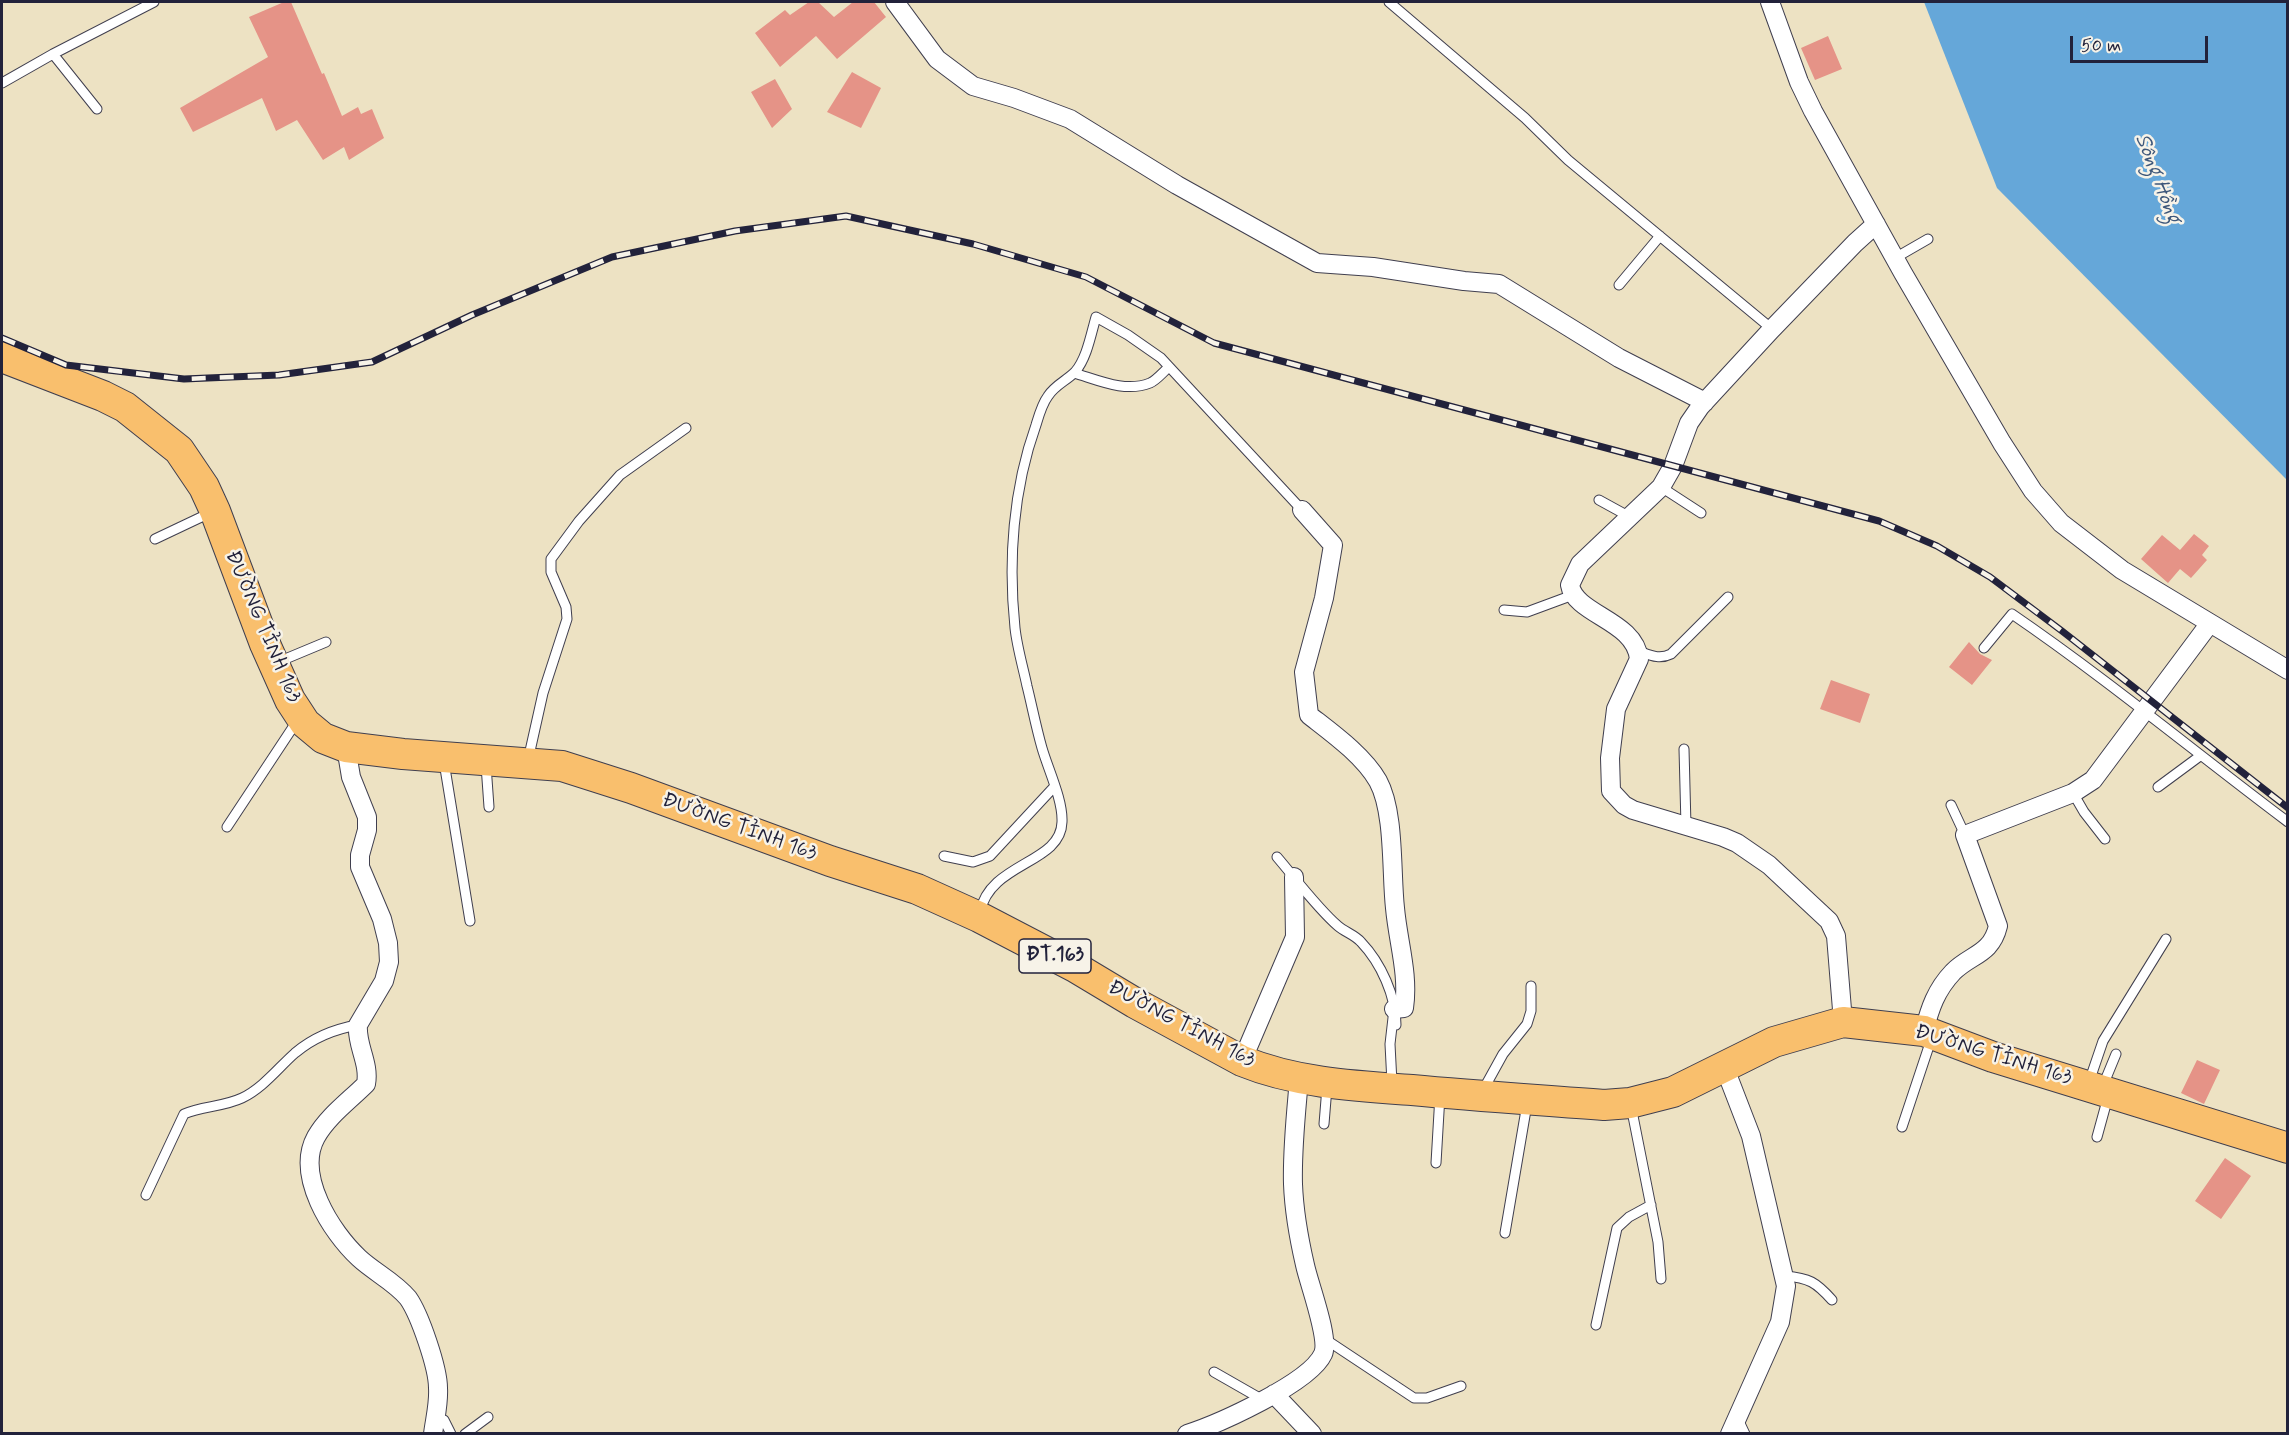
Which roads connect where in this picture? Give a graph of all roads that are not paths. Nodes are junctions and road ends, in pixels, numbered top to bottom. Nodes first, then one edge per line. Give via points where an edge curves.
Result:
1 (154, 2) edge
2 (895, 2) edge
3 (1389, 2) edge
4 (1770, 2) edge
5 (53, 54) junction
6 (2, 83) edge
7 (97, 109) dead end
8 (1876, 224) junction
9 (1660, 237) junction
10 (1928, 239) dead end
11 (1894, 258) junction
12 (1619, 285) dead end
13 (1772, 329) junction
14 (2, 357) edge
15 (1169, 367) junction
16 (1074, 373) junction
17 (1705, 402) junction
18 (686, 428) dead end
19 (1661, 487) junction
20 (1599, 500) dead end
21 (1302, 510) joint
22 (214, 511) junction
23 (1701, 513) dead end
24 (1630, 517) junction
25 (155, 539) dead end
26 (1573, 595) junction
27 (1728, 597) dead end
28 (1504, 610) dead end
29 (2210, 623) junction
30 (326, 642) dead end
31 (1984, 648) dead end
32 (1638, 651) junction
33 (274, 664) junction
34 (2288, 670) edge
35 (2145, 711) junction
36 (300, 717) junction
37 (346, 747) junction
38 (1684, 749) dead end
39 (2200, 756) junction
40 (443, 757) junction
41 (486, 760) junction
42 (527, 763) junction
43 (1054, 787) junction
44 (2158, 787) dead end
45 (2073, 793) junction
46 (1951, 805) dead end
47 (489, 807) dead end
48 (2288, 822) edge
49 (1686, 826) junction
50 (227, 827) dead end
51 (1965, 835) junction
52 (2105, 839) dead end
53 (944, 856) dead end
54 (1277, 858) dead end
55 (1294, 877) junction
56 (979, 917) junction
57 (470, 921) dead end
58 (2166, 939) dead end
59 (1532, 986) dead end
60 (1394, 1010) junction
61 (1843, 1022) junction
62 (358, 1025) junction
63 (1928, 1033) junction
64 (2116, 1054) dead end
65 (1242, 1061) junction
66 (1724, 1066) junction
67 (1313, 1081) junction
68 (2099, 1088) junction
69 (1392, 1089) junction
70 (1440, 1093) junction
71 (1480, 1095) junction
72 (1528, 1099) junction
73 (1630, 1103) junction
74 (1324, 1124) dead end
75 (1902, 1127) dead end
76 (2097, 1137) dead end
77 (2288, 1148) edge
78 (1436, 1163) dead end
79 (146, 1195) dead end
80 (1651, 1205) junction
81 (1505, 1233) dead end
82 (1785, 1276) junction
83 (1660, 1279) dead end
84 (1832, 1300) dead end
85 (1596, 1325) dead end
86 (1325, 1339) junction
87 (1214, 1372) dead end
88 (1461, 1386) dead end
89 (1269, 1397) junction
90 (488, 1417) dead end
91 (434, 1425) edge
92 (1737, 1428) edge
93 (451, 1434) edge
94 (465, 1434) edge
95 (1187, 1434) edge
96 (1312, 1434) edge

1 - 5 lane
2 - 17 street via 937,59 973,86 1070,119 1177,185 1317,263 1499,284 1619,358
3 - 9 lane
4 - 8 street via 1799,81
5 - 6 lane
5 - 7 lane
8 - 11 street
8 - 13 street
9 - 12 lane
9 - 13 lane
10 - 11 lane
11 - 29 street via 2002,443 2033,491 2061,524 2122,570
13 - 17 street
14 - 22 main road, ĐƯỜNG TỈNH 163 / ĐT.163 via 125,407 179,450 204,487
15 - 16 lane via 1152,382 1136,386
15 - 16 lane via 1128,335 1096,317
15 - 21 lane
16 - 43 lane via 1048,395 1030,440 1020,482 1013,548 1015,628
17 - 19 street via 1689,423
18 - 42 lane via 620,475 551,558 551,573 567,619 543,693
19 - 23 lane
19 - 24 street
20 - 24 lane
21 - 60 street via 1333,545 1324,598 1304,672 1309,715 1348,746 1371,772 1387,811 1407,989 1404,1008
22 - 25 lane
22 - 33 main road, ĐƯỜNG TỈNH 163 / ĐT.163
24 - 26 street via 1580,564 1570,585
26 - 28 lane via 1527,612
26 - 32 street via 1620,628
27 - 32 lane via 1671,654 1655,657
29 - 34 street
29 - 35 street
30 - 33 lane
31 - 35 lane via 2012,614
32 - 49 street via 1616,709 1610,758 1611,791 1633,810
33 - 36 main road, ĐƯỜNG TỈNH 163 / ĐT.163
35 - 39 lane
35 - 45 street via 2093,780
36 - 37 main road, ĐƯỜNG TỈNH 163 / ĐT.163 via 323,738
36 - 50 lane
37 - 40 main road, ĐƯỜNG TỈNH 163 / ĐT.163
37 - 62 street via 351,777 367,817 360,867 382,919 389,962 384,981
38 - 49 lane
39 - 44 lane
39 - 48 lane
40 - 41 main road, ĐƯỜNG TỈNH 163 / ĐT.163
40 - 57 lane
41 - 42 main road, ĐƯỜNG TỈNH 163 / ĐT.163
41 - 47 lane
42 - 56 main road, ĐƯỜNG TỈNH 163 / ĐT.163 via 562,766 631,788 917,889
43 - 53 lane via 990,856 973,862
43 - 56 lane via 1062,823 1059,836 1042,855 1001,878 985,895
45 - 51 street
45 - 52 lane
46 - 51 lane
49 - 61 street via 1737,843 1769,865 1829,921 1836,936
51 - 63 street via 1998,926 1987,949 1955,970 1942,984 1932,1001
54 - 55 lane
55 - 60 lane via 1338,926 1360,940 1378,964
55 - 65 street via 1295,937
56 - 65 main road, ĐƯỜNG TỈNH 163 / ĐT.163
58 - 68 lane via 2103,1041
59 - 71 lane via 1527,1024 1503,1054
60 - 69 lane via 1390,1044
61 - 63 main road, ĐƯỜNG TỈNH 163 / ĐT.163
61 - 66 main road, ĐƯỜNG TỈNH 163 / ĐT.163 via 1774,1042
62 - 79 lane via 321,1035 244,1097 184,1114
62 - 91 street via 368,1076 366,1084 327,1121 310,1150 309,1164 330,1225 357,1257 410,1300 438,1385
63 - 68 main road, ĐƯỜNG TỈNH 163 / ĐT.163
63 - 75 lane
64 - 68 lane
65 - 67 main road, ĐƯỜNG TỈNH 163 / ĐT.163
66 - 73 main road, ĐƯỜNG TỈNH 163 / ĐT.163 via 1673,1092
66 - 82 street via 1751,1136
67 - 69 main road, ĐƯỜNG TỈNH 163 / ĐT.163
67 - 74 lane
67 - 86 street via 1294,1149 1293,1184 1305,1265
68 - 76 lane
68 - 77 main road, ĐƯỜNG TỈNH 163 / ĐT.163
69 - 70 main road, ĐƯỜNG TỈNH 163 / ĐT.163
70 - 71 main road, ĐƯỜNG TỈNH 163 / ĐT.163
70 - 78 lane
71 - 72 main road, ĐƯỜNG TỈNH 163 / ĐT.163
72 - 73 main road, ĐƯỜNG TỈNH 163 / ĐT.163 via 1604,1105
72 - 81 lane
73 - 80 lane
80 - 83 lane
80 - 85 lane via 1617,1228
82 - 84 lane via 1815,1282
82 - 92 street via 1780,1322
86 - 88 lane via 1414,1398 1427,1398
86 - 89 street via 1324,1352 1316,1365
87 - 89 lane
89 - 95 street via 1213,1426
89 - 96 street
90 - 94 lane
91 - 93 lane via 444,1420

